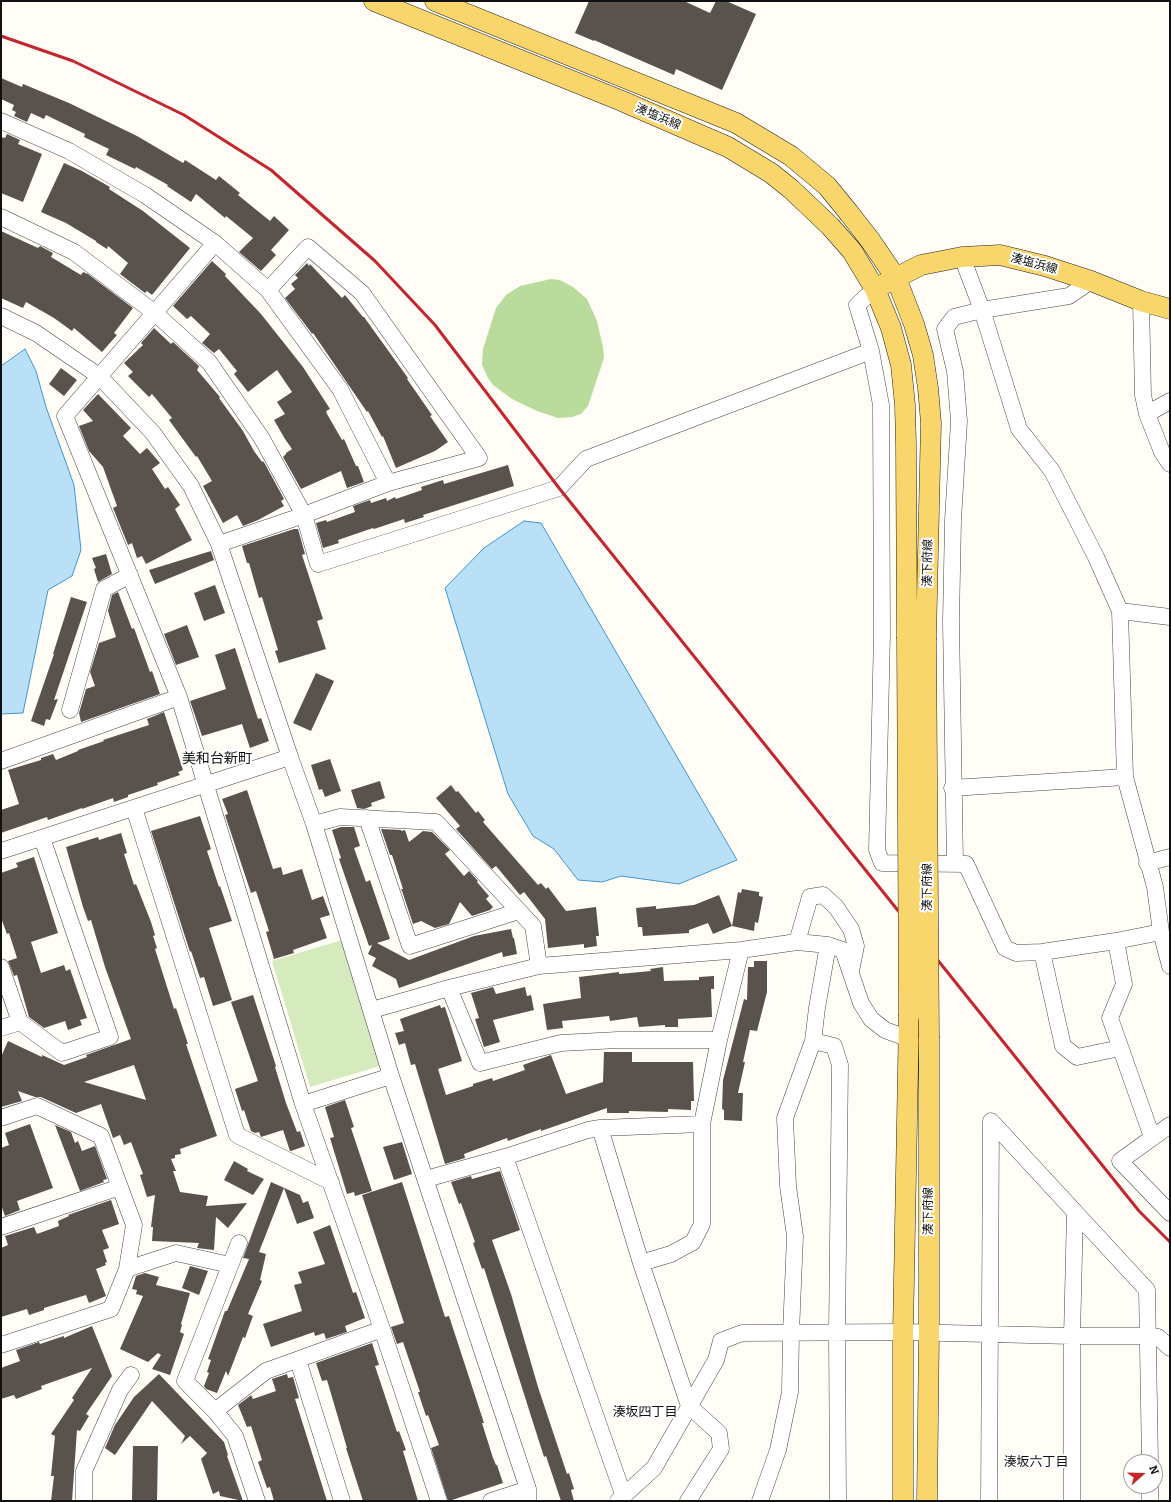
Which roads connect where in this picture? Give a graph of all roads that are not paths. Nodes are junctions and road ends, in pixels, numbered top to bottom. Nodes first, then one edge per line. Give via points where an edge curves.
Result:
1 (374, 1) edge
2 (435, 1) edge
3 (1, 121) edge
4 (1, 217) edge
5 (215, 243) junction
6 (962, 257) junction
7 (896, 278) junction
8 (1091, 281) junction
9 (875, 289) junction
10 (268, 290) junction
11 (1141, 301) junction
12 (1170, 309) edge
13 (982, 310) junction
14 (155, 313) junction
15 (1, 316) edge
16 (871, 351) junction
17 (99, 376) junction
18 (1170, 401) edge
19 (1147, 414) junction
20 (1170, 464) edge
21 (388, 483) junction
22 (304, 515) junction
23 (219, 544) junction
24 (130, 575) junction
25 (1120, 611) junction
26 (1170, 617) edge
27 (179, 697) junction
28 (70, 710) dead end
29 (290, 757) junction
30 (1, 761) edge
31 (1125, 777) junction
32 (205, 784) junction
33 (952, 788) junction
34 (134, 808) junction
35 (367, 818) junction
36 (314, 824) junction
37 (42, 838) junction
38 (1, 851) edge
39 (1170, 857) edge
40 (1148, 863) junction
41 (955, 864) junction
42 (519, 911) junction
43 (1161, 932) junction
44 (1116, 941) junction
45 (797, 942) junction
46 (828, 945) junction
47 (741, 950) junction
48 (1042, 952) junction
49 (539, 966) junction
50 (1170, 966) edge
51 (1, 967) edge
52 (851, 971) junction
53 (449, 988) junction
54 (372, 1010) junction
55 (20, 1022) junction
56 (1, 1028) edge
57 (909, 1038) junction
58 (719, 1040) junction
59 (813, 1041) junction
60 (1120, 1048) junction
61 (391, 1076) junction
62 (303, 1104) junction
63 (1, 1118) edge
64 (702, 1124) junction
65 (1170, 1125) edge
66 (600, 1128) junction
67 (1152, 1137) junction
68 (505, 1156) junction
69 (426, 1180) junction
70 (331, 1182) junction
71 (120, 1187) junction
72 (1075, 1212) junction
73 (1170, 1213) edge
74 (1, 1227) edge
75 (239, 1243) dead end
76 (641, 1263) junction
77 (230, 1265) junction
78 (127, 1269) junction
79 (382, 1329) junction
80 (837, 1332) junction
81 (903, 1332) junction
82 (791, 1333) junction
83 (929, 1333) junction
84 (990, 1334) junction
85 (1072, 1336) junction
86 (1148, 1336) junction
87 (1, 1345) edge
88 (1170, 1348) edge
89 (298, 1360) junction
90 (131, 1375) dead end
91 (688, 1406) junction
92 (215, 1411) junction
93 (1150, 1454) edge
94 (528, 1495) edge
95 (621, 1499) edge
96 (84, 1501) edge
97 (257, 1501) edge
98 (342, 1501) edge
99 (439, 1501) edge
100 (491, 1501) edge
101 (688, 1501) edge
102 (760, 1501) edge
103 (838, 1501) edge
104 (903, 1501) edge
105 (927, 1501) edge
106 (989, 1501) edge
107 (1072, 1501) edge

1 - 9 main road, 湊塩浜線 via 622,101 728,147 771,173 830,226 852,251
2 - 7 main road, 湊塩浜線 via 736,123 764,138 791,156 826,186 870,240
3 - 5 street via 69,151 145,196
4 - 14 street via 74,252
5 - 10 street
5 - 14 street
6 - 7 main road, 湊塩浜線 via 921,265
6 - 8 main road, 湊塩浜線 via 1000,255
6 - 13 street
7 - 9 main road, 湊塩浜線
7 - 83 main road, 湊下府線, bridge via 923,355 931,423 926,638
8 - 11 main road, 湊塩浜線
8 - 13 street via 1069,296
9 - 16 street via 857,305
9 - 57 main road, 湊下府線, bridge via 891,328 901,365 905,405
10 - 21 street via 340,389
10 - 21 street via 308,247 362,293 478,458
11 - 12 main road, 湊塩浜線
11 - 19 street via 1142,395
13 - 25 street via 1019,430 1052,471 1096,557
13 - 33 street via 954,318 945,329 955,371 959,421 950,622
14 - 17 street
14 - 22 street via 209,362 261,437
15 - 17 street via 36,333
16 - 22 street via 586,459 560,488 318,564
16 - 41 street via 881,405 882,634 877,850 882,863
17 - 23 street via 153,433 191,486
17 - 24 street via 65,416
18 - 19 street
19 - 20 street via 1162,452
21 - 22 street
22 - 23 street
23 - 29 street
24 - 27 street
24 - 28 street via 104,589
25 - 26 street
25 - 31 street
27 - 30 street
27 - 32 street
29 - 32 street
29 - 36 street
31 - 33 street
31 - 40 street
32 - 34 street
32 - 62 street
33 - 41 street
34 - 37 street
34 - 70 street via 237,1135
35 - 36 street via 340,817
35 - 42 street via 436,822
35 - 42 street via 410,946
36 - 54 street
37 - 38 street
37 - 55 street via 110,1036 62,1053
39 - 40 street
40 - 43 street via 1155,887
41 - 48 street via 966,864 1005,948 1016,953
42 - 49 street via 533,926
43 - 44 street
43 - 50 street
44 - 48 street
44 - 60 street via 1124,984 1110,1018
45 - 46 street
45 - 47 street
45 - 52 street via 810,897 823,895 836,907 851,929 856,946
46 - 52 street via 843,950
46 - 59 street
47 - 49 street
47 - 58 street
48 - 60 street via 1063,1046 1077,1057
49 - 53 street
51 - 55 street
52 - 57 street via 861,1003 871,1019 885,1030
53 - 54 street
53 - 58 street via 480,1063 562,1043
54 - 61 street
55 - 56 street
57 - 81 main road, 湊下府線
58 - 64 street
59 - 80 street via 834,1046 840,1065
59 - 82 street via 785,1118 788,1186 795,1236
60 - 67 street
61 - 62 street
61 - 69 street
62 - 70 street
63 - 71 street via 37,1106 101,1136
64 - 66 street
64 - 76 street via 702,1224 693,1242 672,1254
65 - 67 street
66 - 68 street
66 - 76 street
67 - 73 street via 1120,1161
68 - 69 street
68 - 95 street
69 - 94 street
70 - 79 street
71 - 74 street
71 - 78 street via 134,1225
72 - 84 street via 991,1120
72 - 85 street
72 - 86 street via 1147,1290
75 - 77 street
76 - 91 street
77 - 78 street via 176,1253
77 - 92 street via 185,1381
78 - 87 street via 111,1309
79 - 89 street
79 - 99 street
80 - 81 street
80 - 82 street
80 - 103 street
81 - 83 street
81 - 104 main road, 湊下府線
82 - 91 street via 742,1333 721,1341 716,1360
82 - 102 street via 790,1392 778,1450
83 - 84 street
83 - 105 main road, 湊下府線
84 - 85 street
84 - 106 street
85 - 86 street
85 - 107 street
86 - 88 street via 1158,1337
86 - 93 street
89 - 92 street via 266,1371
89 - 98 street
90 - 96 street via 120,1390 84,1470
91 - 95 street via 654,1468
91 - 101 street via 719,1433 721,1449
92 - 97 street via 235,1436
94 - 100 street

